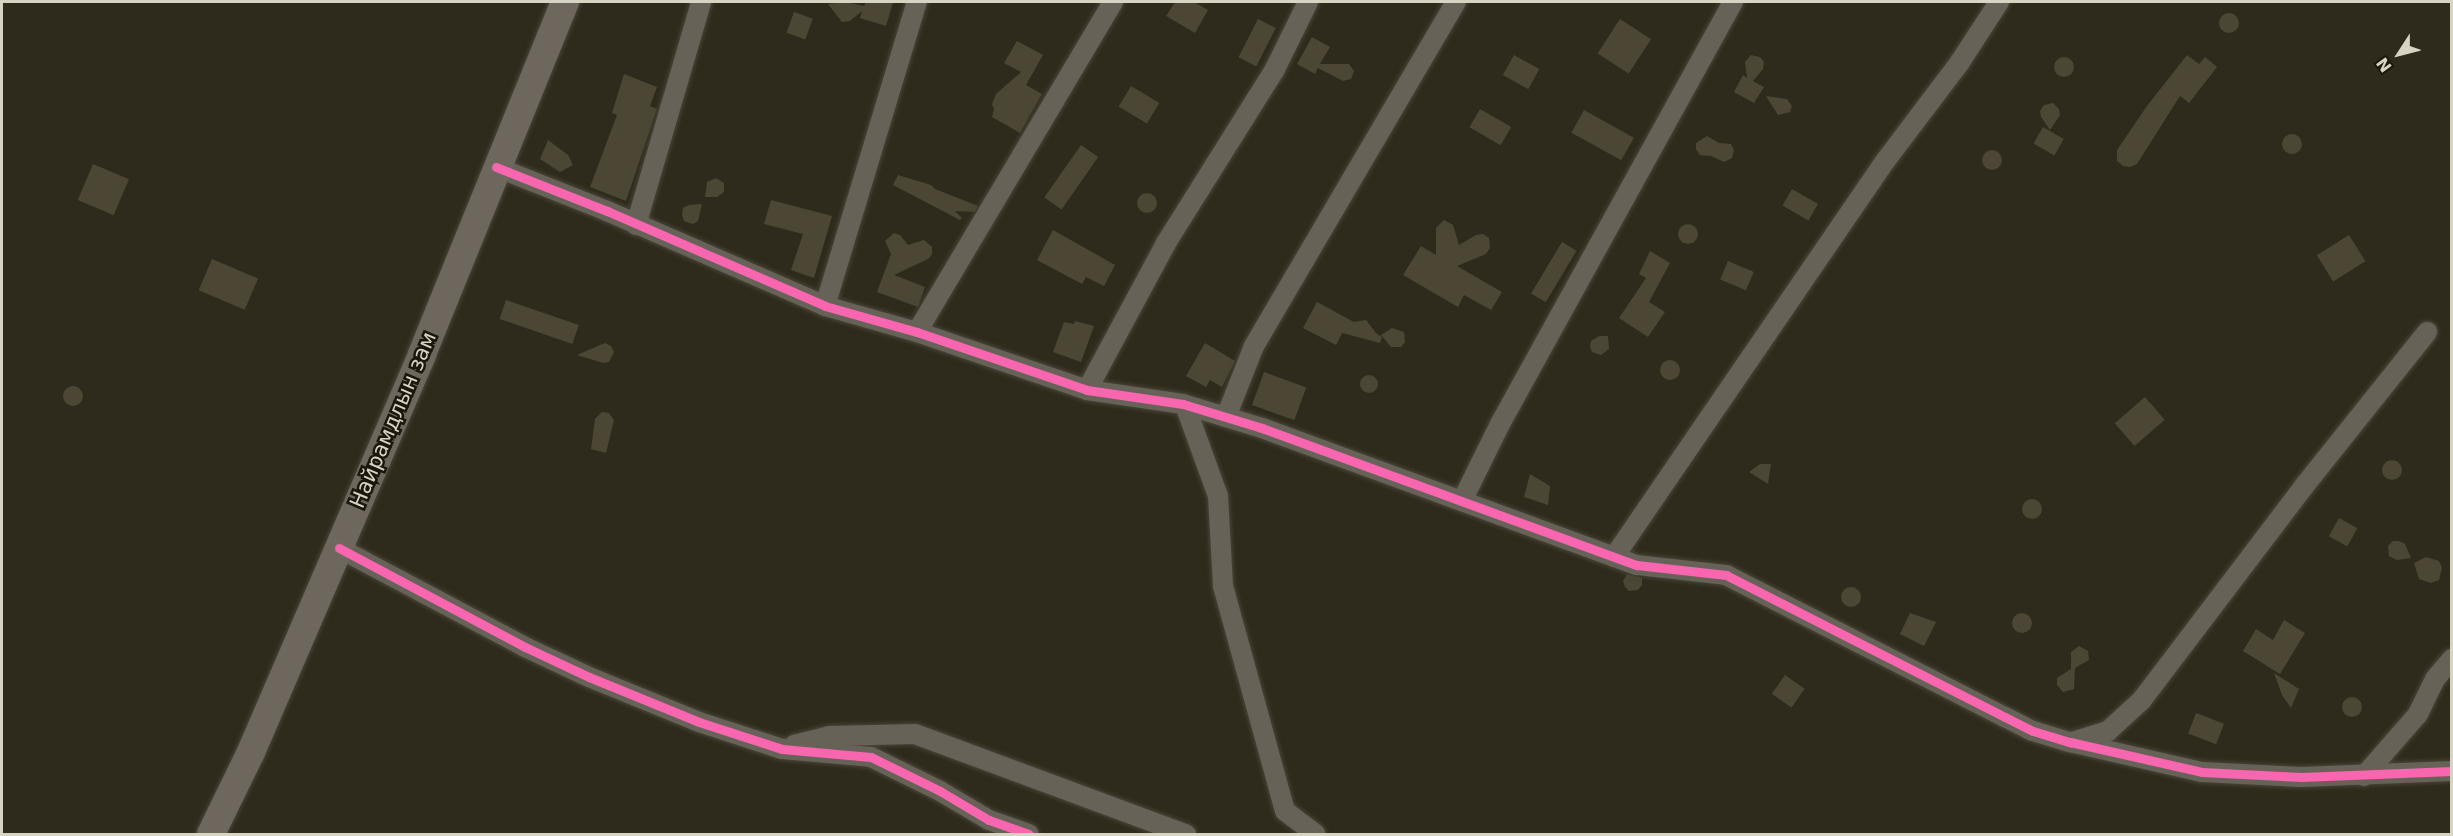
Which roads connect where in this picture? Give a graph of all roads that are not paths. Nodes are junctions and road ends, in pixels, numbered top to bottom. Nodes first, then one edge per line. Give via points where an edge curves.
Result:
1 (565, 2) edge
2 (701, 2) edge
3 (917, 2) edge
4 (1113, 2) edge
5 (1308, 2) edge
6 (1456, 2) edge
7 (1732, 2) edge
8 (1999, 2) edge
9 (496, 167) junction
10 (636, 225) junction
11 (825, 306) junction
12 (917, 332) junction
13 (2427, 332) dead end
14 (1087, 390) junction
15 (1185, 405) junction
16 (1226, 417) junction
17 (1462, 501) junction
18 (339, 548) junction
19 (1614, 557) junction
20 (2451, 659) edge
21 (2070, 742) junction
22 (782, 749) junction
23 (2451, 771) edge
24 (2364, 776) junction
25 (211, 834) edge
26 (1029, 834) edge
27 (1186, 834) edge
28 (1315, 834) edge

1 - 9 main road, Найрамдлын зам
2 - 10 street
3 - 11 street
4 - 12 street
5 - 14 street via 1275,69 1166,243
6 - 16 street via 1254,346
7 - 17 street via 1500,424
8 - 19 street
9 - 10 street
9 - 18 main road, Найрамдлын зам
10 - 11 street
11 - 12 street
12 - 14 street
13 - 21 street via 2141,701 2108,731
14 - 15 street
15 - 16 street
15 - 28 street via 1218,496 1223,586 1285,811
16 - 17 street
17 - 19 street
18 - 22 street via 589,677 699,722
18 - 25 main road, Найрамдлын зам via 251,752
19 - 21 street via 1637,565 1726,575 2033,731
20 - 24 street via 2435,679 2418,714
21 - 24 street via 2202,772
22 - 26 street via 871,757 989,820
22 - 27 street via 830,735 915,734
23 - 24 street

